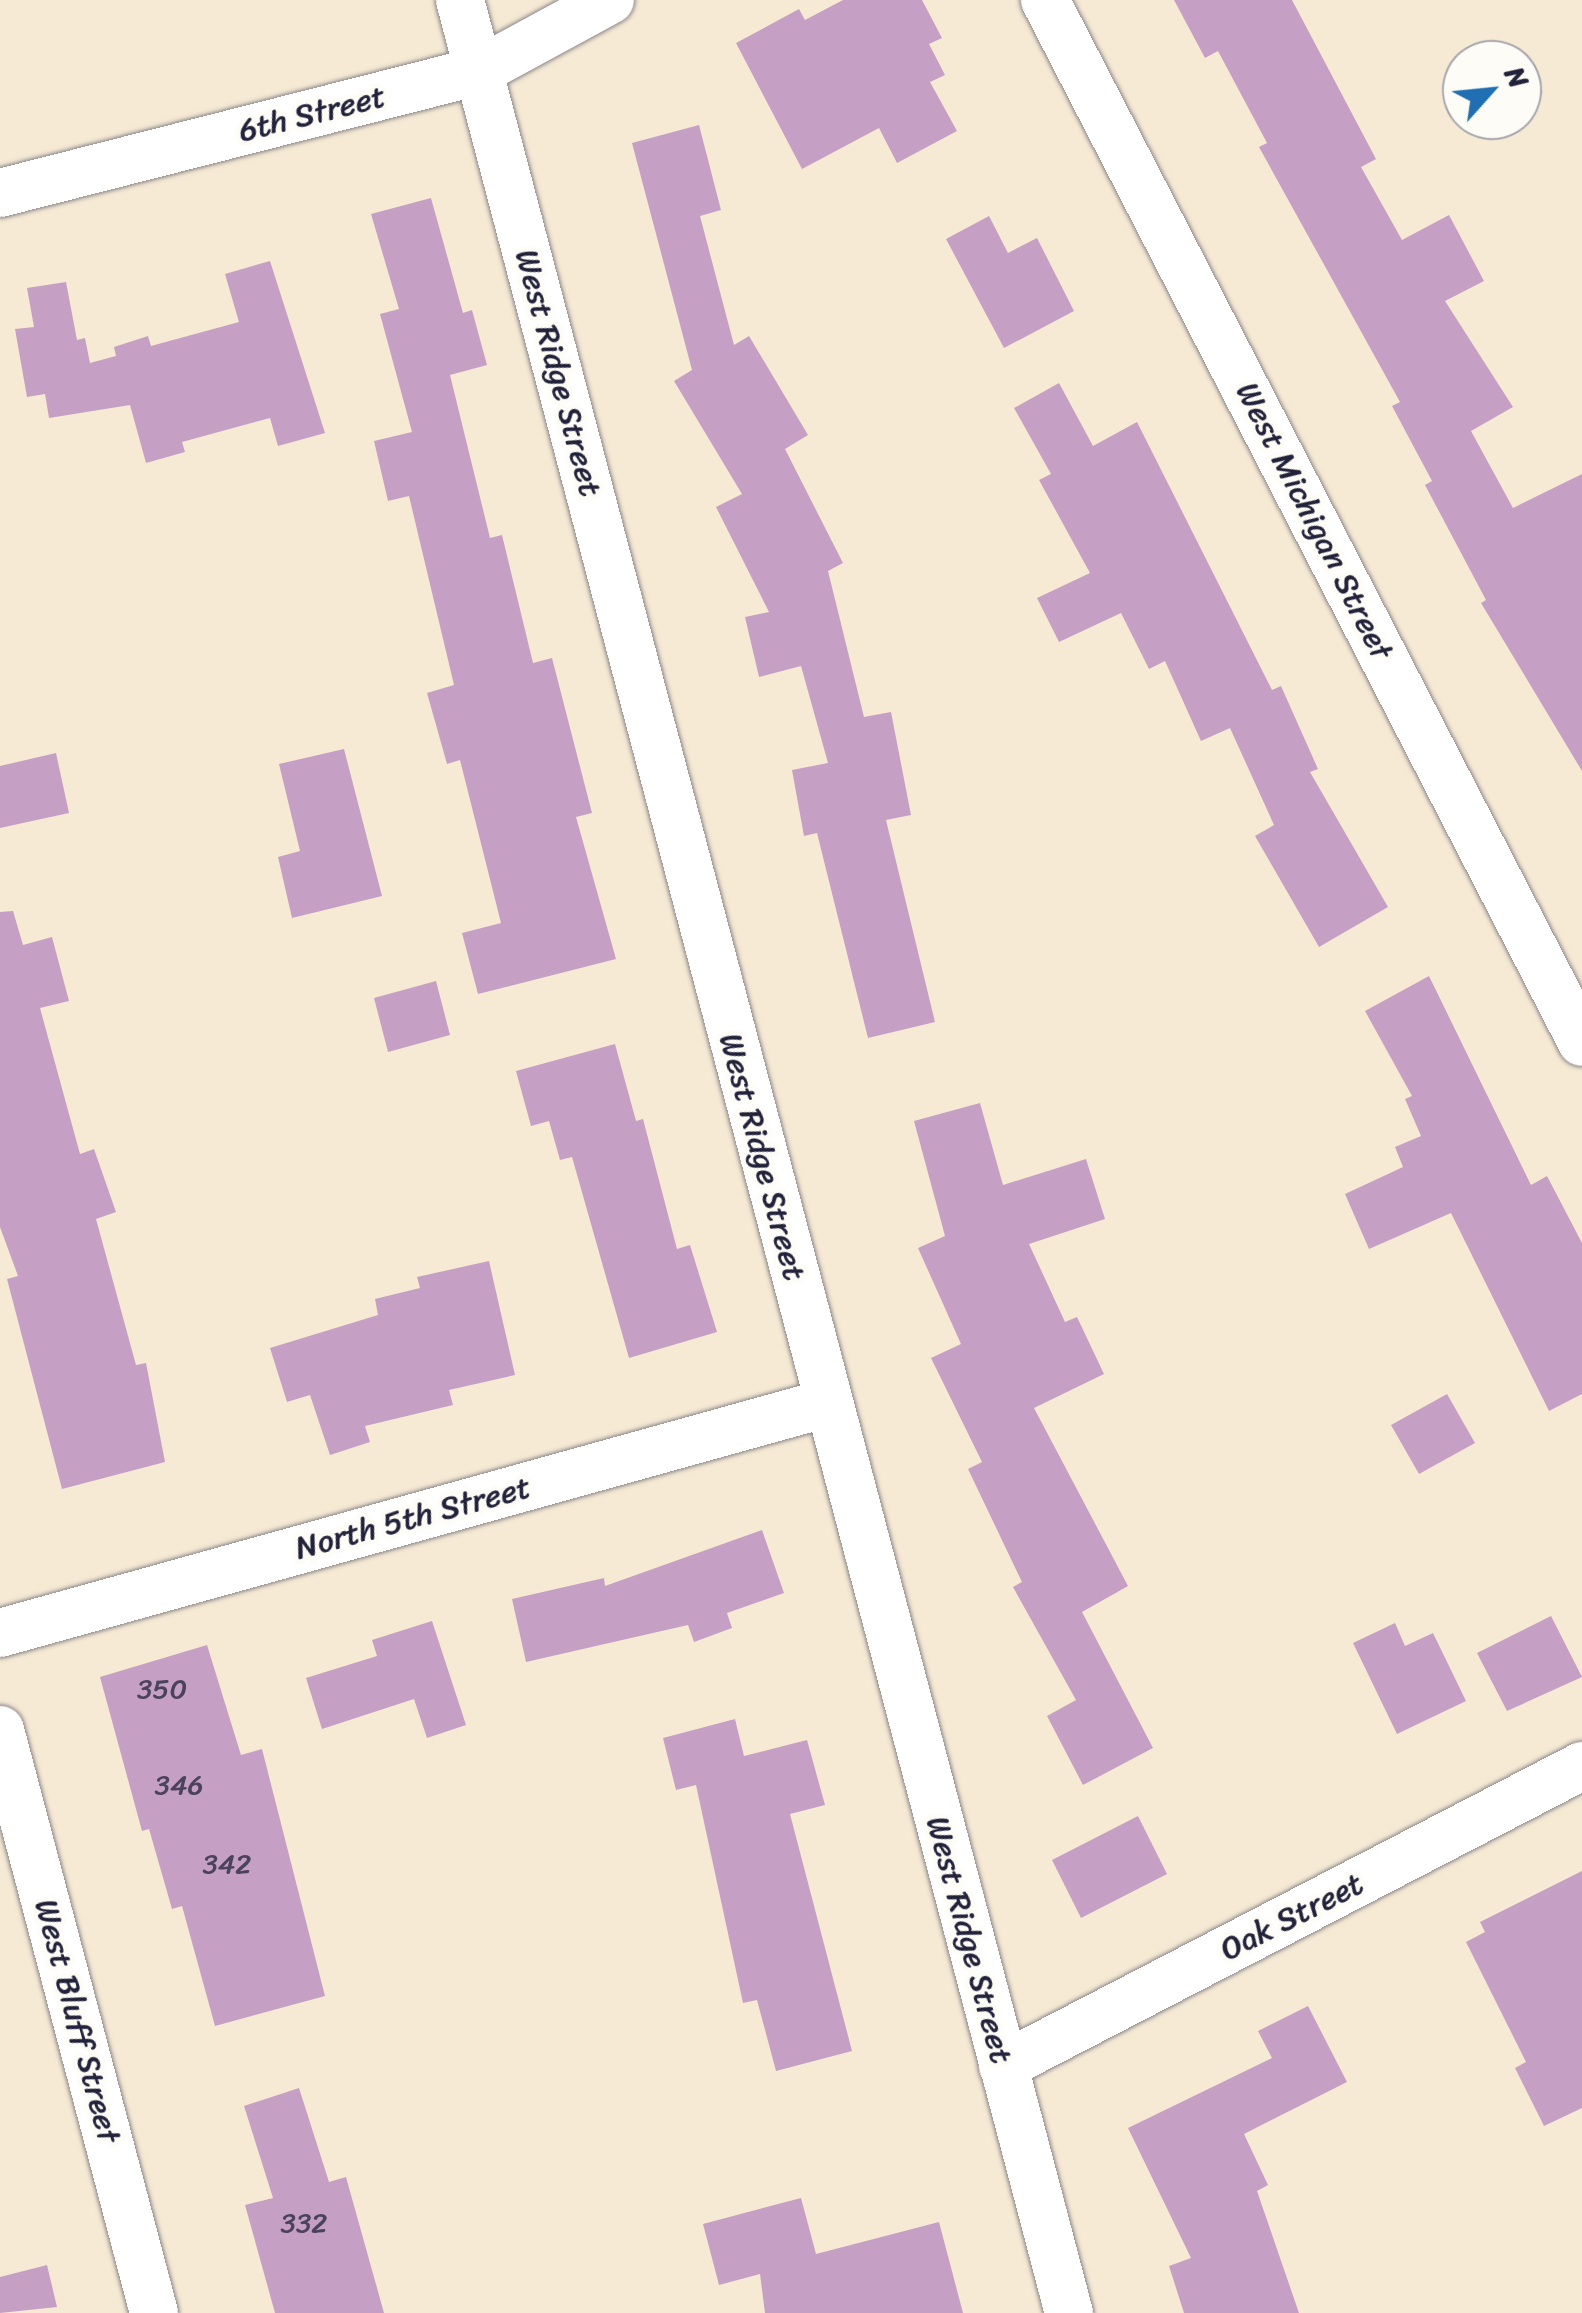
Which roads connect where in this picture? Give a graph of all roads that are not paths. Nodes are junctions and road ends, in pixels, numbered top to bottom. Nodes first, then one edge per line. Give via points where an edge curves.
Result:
1 (460, 0) edge
2 (610, 0) edge
3 (1045, 0) edge
4 (478, 71) junction
5 (0, 193) edge
6 (1582, 1042) edge
7 (827, 1404) junction
8 (0, 1632) edge
9 (0, 1730) edge
10 (1582, 1766) edge
11 (1002, 2066) junction
12 (154, 2313) edge
13 (1068, 2313) edge

1 - 4 street, West Ridge Street
2 - 4 street, 6th Street
3 - 6 street, West Michigan Street
4 - 5 street, 6th Street
4 - 7 street, West Ridge Street
7 - 8 street, North 5th Street
7 - 11 street, West Ridge Street
9 - 12 street, West Bluff Street
10 - 11 street, Oak Street
11 - 13 street, West Ridge Street

